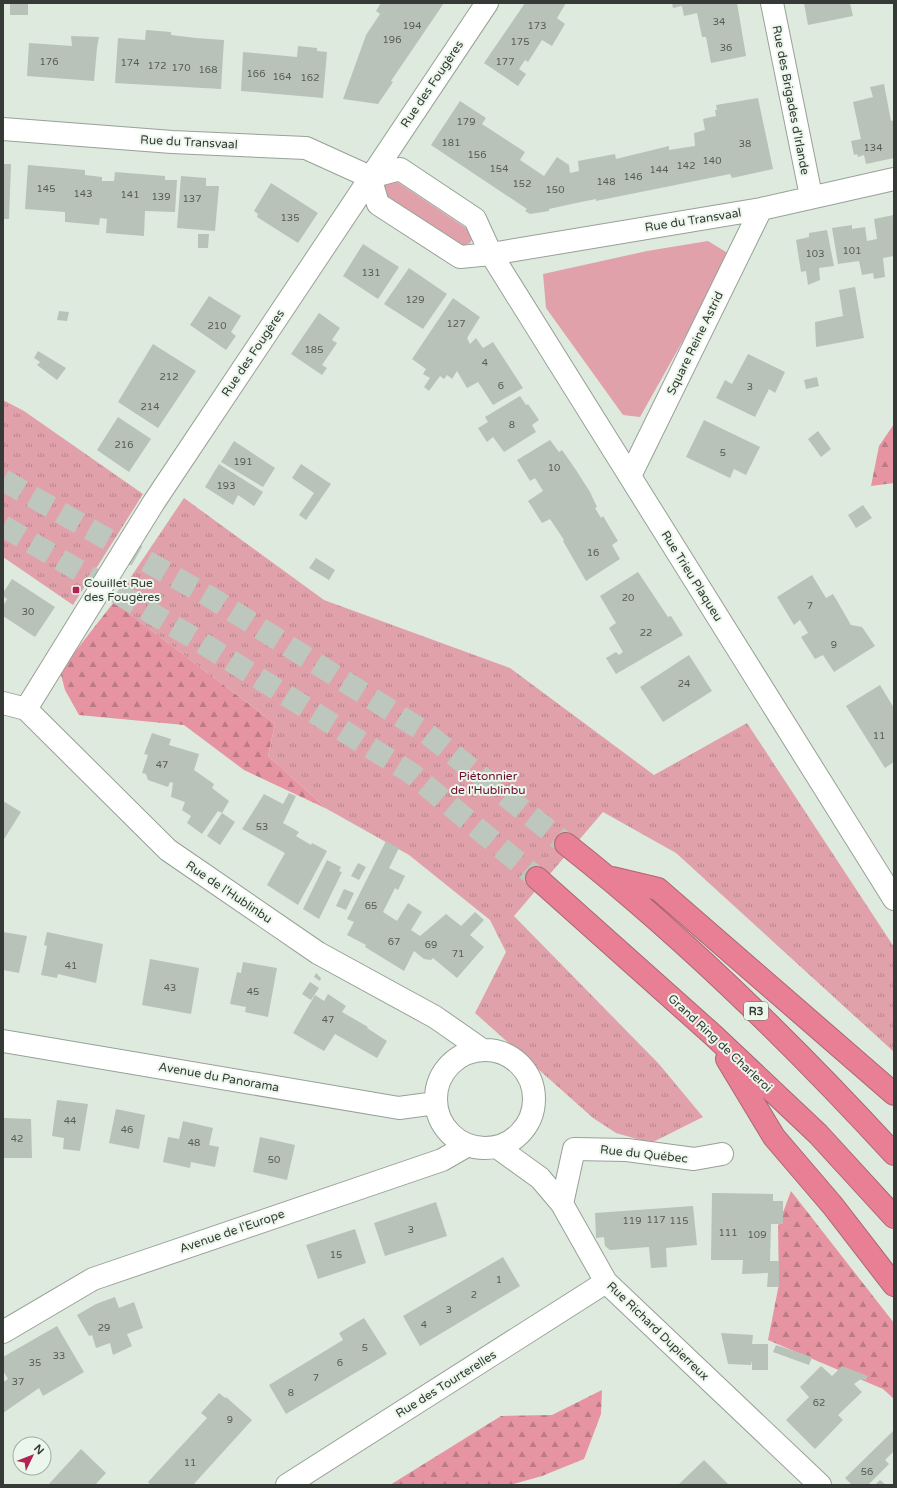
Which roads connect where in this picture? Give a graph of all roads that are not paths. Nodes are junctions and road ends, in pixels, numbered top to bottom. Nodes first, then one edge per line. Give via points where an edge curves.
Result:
1 (486, 3) edge
2 (772, 3) edge
3 (3, 129) edge
4 (370, 177) junction
5 (894, 179) edge
6 (811, 196) junction
7 (761, 209) junction
8 (491, 254) junction
9 (630, 476) junction
10 (3, 703) edge
11 (26, 709) junction
12 (566, 844) tunnel mouth
13 (537, 878) tunnel mouth
14 (609, 878) junction
15 (894, 899) edge
16 (713, 1035) junction
17 (3, 1041) edge
18 (481, 1049) junction
19 (894, 1094) edge
20 (436, 1103) junction
21 (468, 1145) junction
22 (497, 1147) junction
23 (722, 1154) dead end
24 (894, 1154) edge
25 (562, 1204) junction
26 (894, 1217) edge
27 (606, 1282) junction
28 (894, 1285) edge
29 (3, 1332) edge
30 (287, 1485) edge
31 (820, 1485) edge

1 - 4 street, Rue des Fougères
2 - 6 street, Rue des Brigades d'Irlande
3 - 4 street, Rue du Transvaal via 172,142 306,148
4 - 8 street, Rue du Transvaal via 378,204 460,256
4 - 8 street via 400,169 475,219
4 - 11 street, Rue des Fougères via 154,502
5 - 6 street, Rue du Transvaal
6 - 7 street, Rue du Transvaal
7 - 8 street, Rue du Transvaal
7 - 9 street, Square Reine Astrid
8 - 9 street, Rue Trieu Plaqueu
9 - 15 street, Rue Trieu Plaqueu
10 - 11 street
11 - 18 street, Rue de l'Hublinbu via 168,850 318,953 435,1017
12 - 14 highway, R3
13 - 16 highway, Grand Ring de Charleroi
14 - 19 highway via 658,889
14 - 24 highway, R3 via 737,992
16 - 26 highway, Grand Ring de Charleroi via 818,1134
16 - 28 highway via 774,1137 833,1206
17 - 20 street, Avenue du Panorama via 399,1108
18 - 20 street via 466,1053 451,1063 437,1088
18 - 22 street via 500,1051 522,1065 529,1075 535,1093 535,1105 529,1122 520,1134
20 - 21 street via 441,1123 453,1136
21 - 22 street via 482,1148
21 - 29 street, Avenue de l'Europe via 442,1160 93,1279
22 - 25 street, Rue Richard Dupierreux via 540,1178
23 - 25 street, Rue du Québec via 694,1159 627,1150 574,1149
25 - 27 street, Rue Richard Dupierreux
27 - 30 street, Rue des Tourterelles
27 - 31 street, Rue Richard Dupierreux

